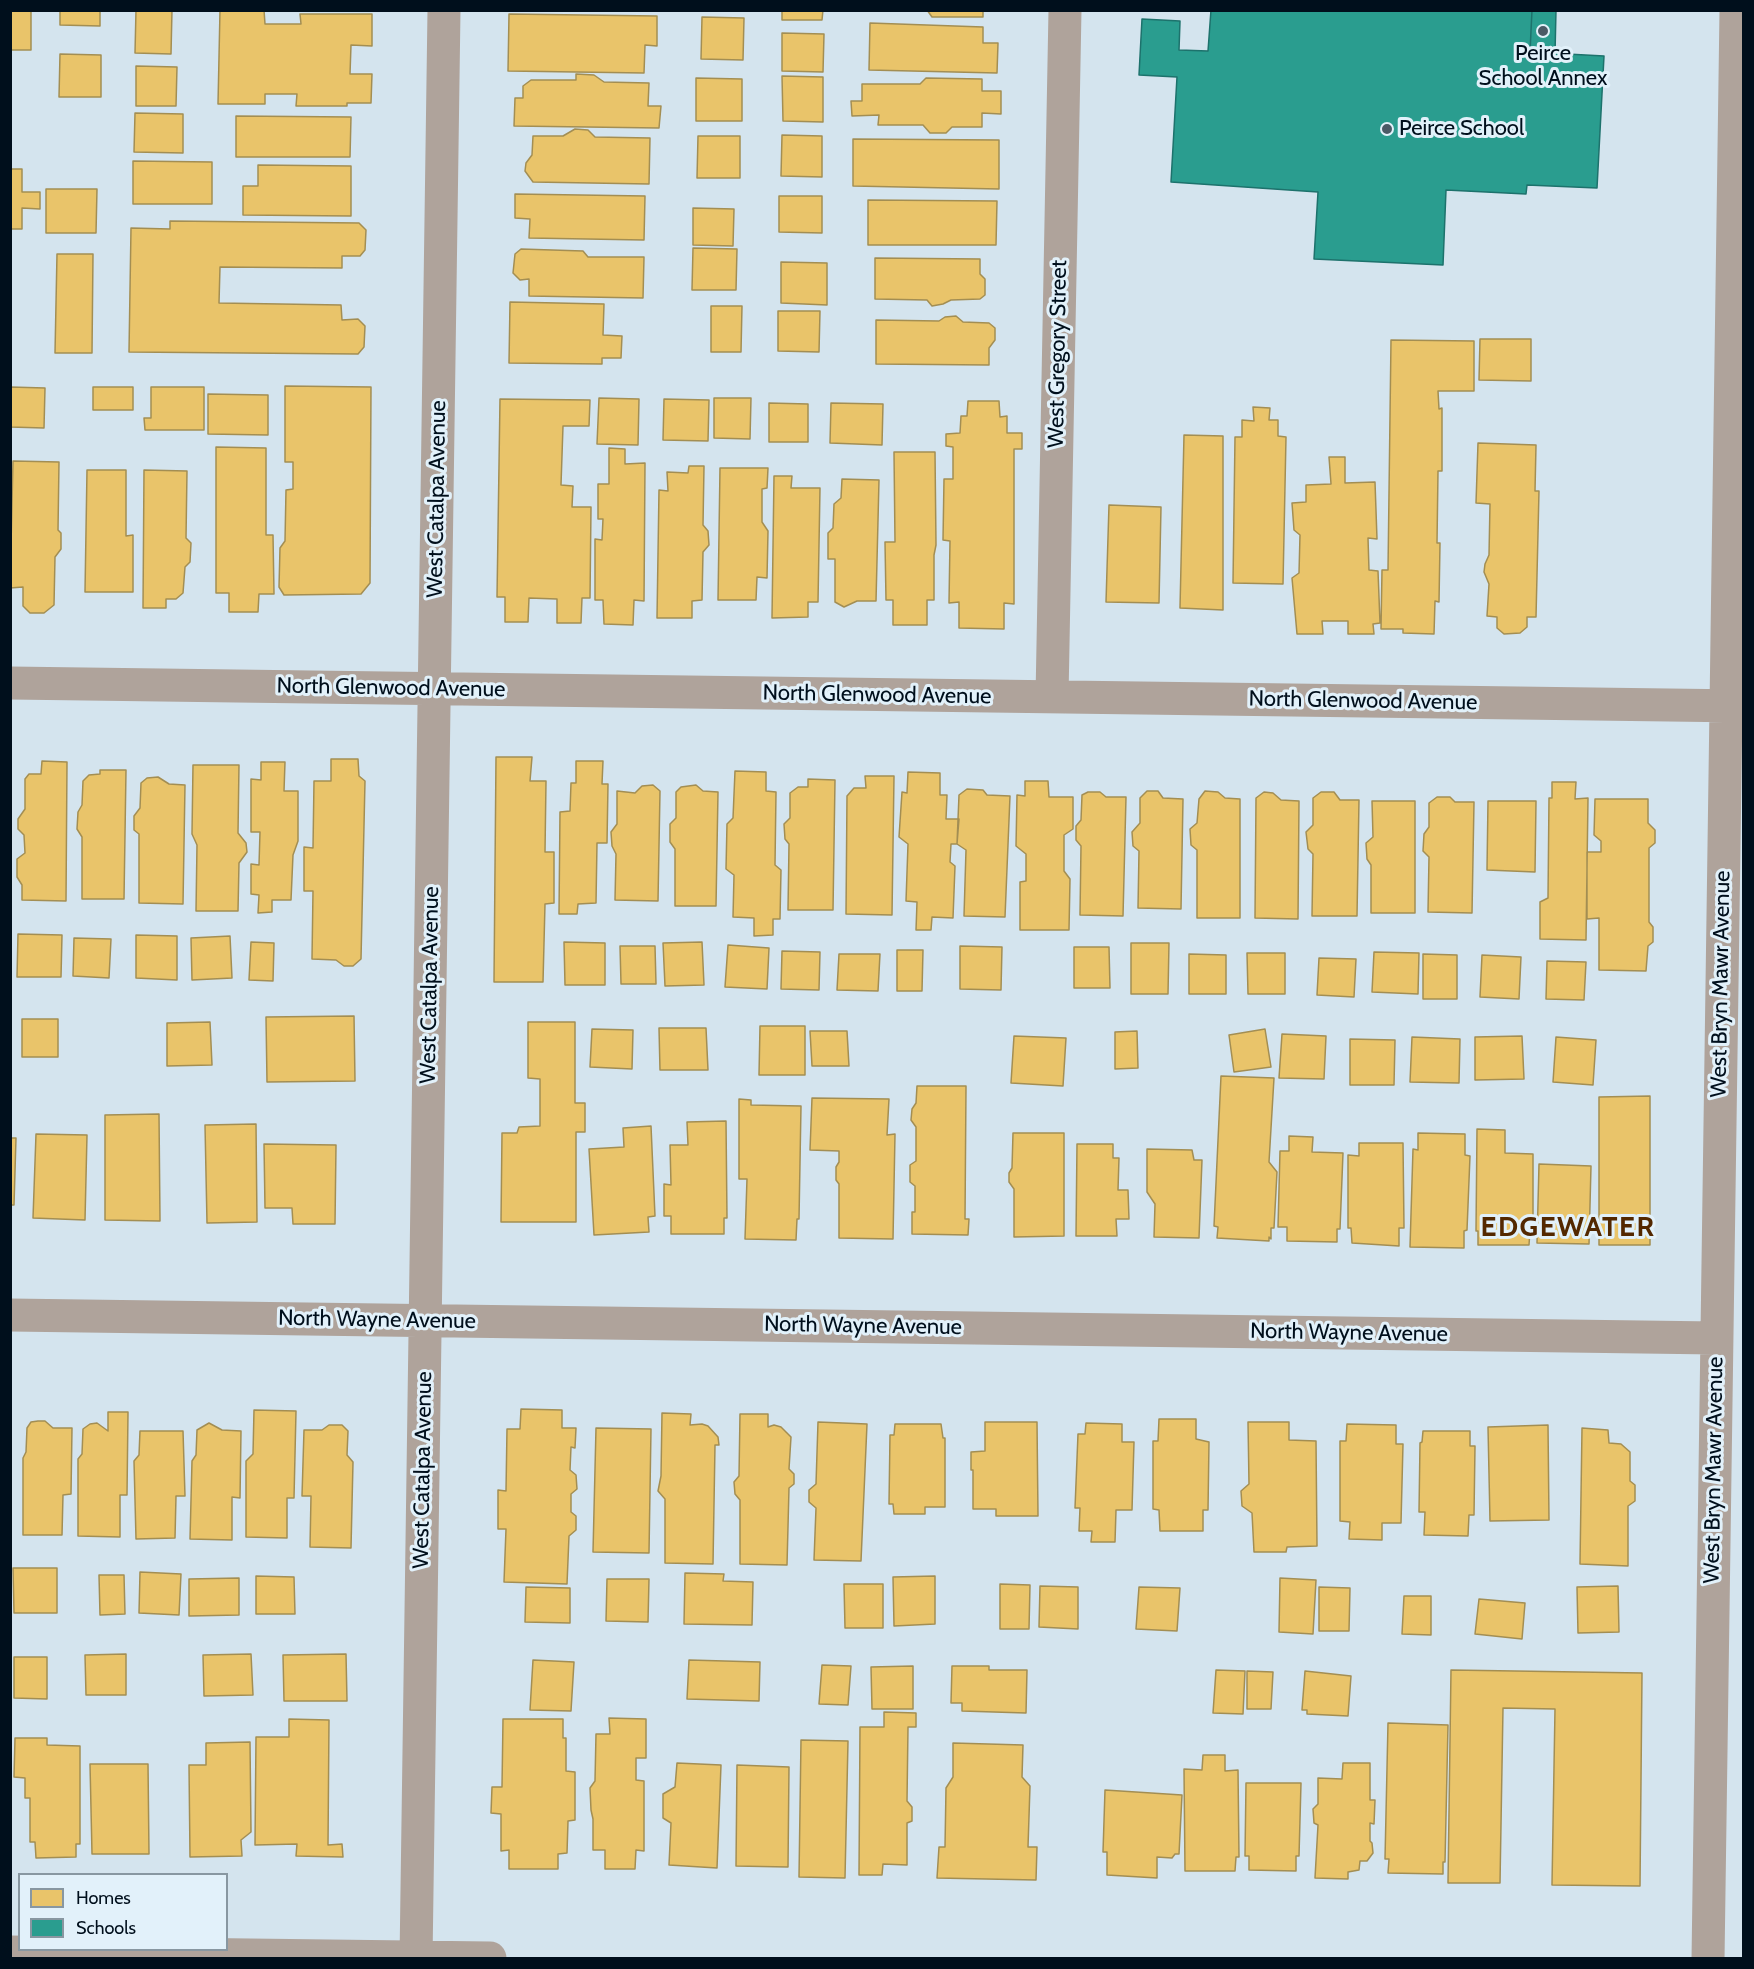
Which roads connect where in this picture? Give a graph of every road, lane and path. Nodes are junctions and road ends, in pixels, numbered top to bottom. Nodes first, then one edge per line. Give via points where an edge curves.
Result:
1 (444, 10) edge
2 (1065, 10) edge
3 (1736, 10) edge
4 (10, 683) edge
5 (434, 689) junction
6 (1052, 697) junction
7 (1735, 706) edge
8 (10, 1315) edge
9 (425, 1320) junction
10 (1716, 1338) junction
11 (1729, 1446) edge
12 (10, 1952) edge
13 (416, 1958) edge
14 (490, 1959) edge
15 (1708, 1959) edge

1 - 5 street, West Catalpa Avenue
2 - 6 street, West Gregory Street
3 - 7 street, West Bryn Mawr Avenue
4 - 5 street, North Glenwood Avenue
5 - 6 street, North Glenwood Avenue
5 - 9 street, West Catalpa Avenue
6 - 7 street, North Glenwood Avenue
7 - 10 street, West Bryn Mawr Avenue
8 - 9 street, North Wayne Avenue
9 - 10 street, North Wayne Avenue
9 - 13 street, West Catalpa Avenue
10 - 11 street, West Bryn Mawr Avenue
11 - 15 street, West Bryn Mawr Avenue
12 - 13 street
13 - 14 street

